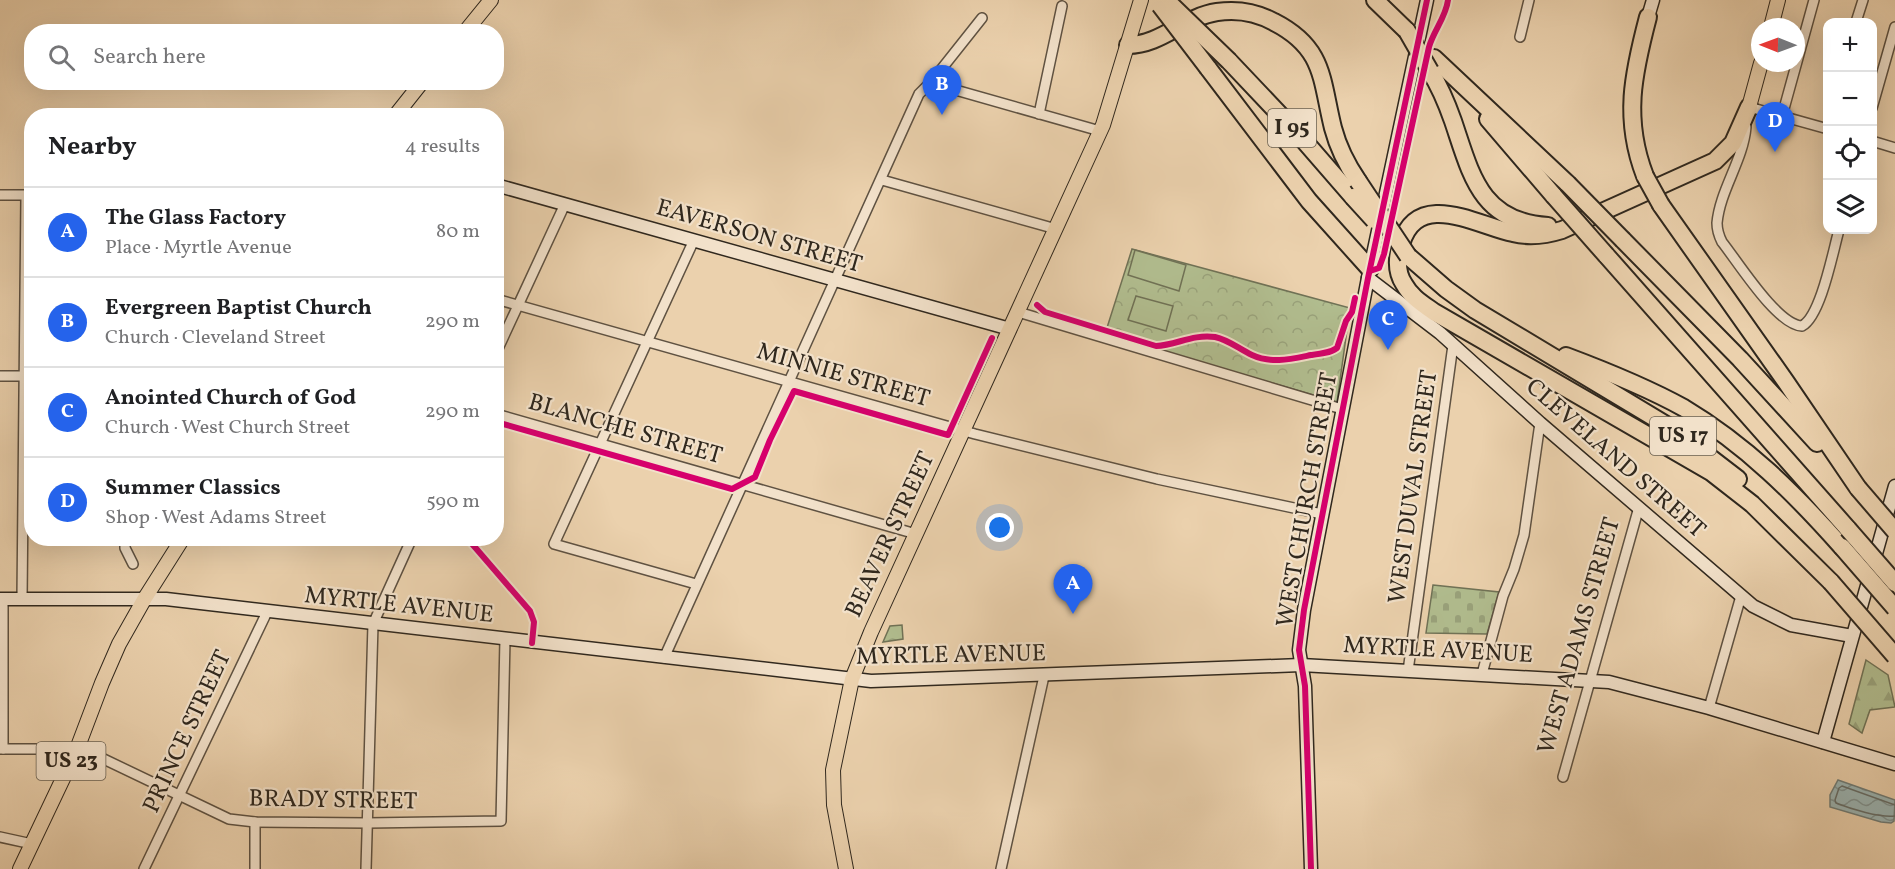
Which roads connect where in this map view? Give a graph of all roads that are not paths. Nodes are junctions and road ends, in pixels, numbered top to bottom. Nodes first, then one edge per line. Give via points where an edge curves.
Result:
1 (491, 0) edge
2 (1141, 0) edge
3 (1156, 0) edge
4 (1166, 0) edge
5 (1215, 0) edge
6 (1375, 0) edge
7 (1427, 0) edge
8 (1529, 0) edge
9 (1653, 0) edge
10 (1778, 0) edge
11 (1814, 0) edge
12 (1863, 0) edge
13 (1062, 6) dead end
14 (1648, 17) joint
15 (982, 18) dead end
16 (1773, 18) edge
17 (1857, 18) edge
18 (472, 24) edge
19 (1180, 27) junction
20 (1895, 27) edge
21 (1520, 37) dead end
22 (1128, 45) junction
23 (1432, 64) junction
24 (1759, 72) edge
25 (932, 81) junction
26 (416, 90) edge
27 (1877, 90) edge
28 (1749, 107) junction
29 (401, 108) edge
30 (1039, 114) junction
31 (1782, 116) junction
32 (1823, 127) edge
33 (1100, 131) junction
34 (1877, 143) edge
35 (1895, 148) edge
36 (882, 180) junction
37 (504, 187) edge
38 (1355, 189) junction
39 (0, 195) edge
40 (24, 195) edge
41 (565, 204) junction
42 (1587, 220) junction
43 (1056, 228) junction
44 (1838, 234) edge
45 (694, 240) junction
46 (1369, 274) junction
47 (836, 281) junction
48 (504, 301) edge
49 (519, 304) junction
50 (1018, 312) junction
51 (1505, 328) junction
52 (1010, 329) junction
53 (504, 336) edge
54 (648, 342) junction
55 (1453, 345) junction
56 (0, 376) edge
57 (24, 376) edge
58 (790, 381) junction
59 (1342, 409) junction
60 (504, 416) edge
61 (1540, 423) junction
62 (963, 430) junction
63 (601, 444) junction
64 (742, 484) junction
65 (1895, 486) edge
66 (1858, 488) junction
67 (1640, 507) junction
68 (1322, 514) junction
69 (24, 525) edge
70 (1895, 531) edge
71 (916, 534) junction
72 (125, 546) edge
73 (178, 546) edge
74 (408, 546) edge
75 (133, 564) dead end
76 (1831, 582) junction
77 (1895, 583) edge
78 (696, 584) junction
79 (1741, 596) junction
80 (145, 598) junction
81 (2, 599) edge
82 (22, 599) junction
83 (1895, 608) edge
84 (267, 612) junction
85 (373, 624) junction
86 (1852, 636) junction
87 (505, 639) junction
88 (1895, 656) edge
89 (664, 658) junction
90 (1301, 665) junction
91 (1408, 671) junction
92 (1482, 674) junction
93 (1044, 675) junction
94 (852, 680) junction
95 (1591, 680) junction
96 (1709, 708) junction
97 (1823, 742) junction
98 (2, 749) edge
99 (76, 749) junction
100 (1895, 765) edge
101 (1563, 777) dead end
102 (179, 796) junction
103 (255, 822) junction
104 (368, 823) junction
105 (0, 837) edge
106 (32, 844) junction
107 (20, 869) edge
108 (144, 869) edge
109 (255, 869) edge
110 (366, 869) edge
111 (846, 869) edge
112 (1001, 869) edge
113 (1311, 869) edge

1 - 18 main road
2 - 22 main road, BEAVER STREET
3 - 46 highway, bridge
4 - 38 highway, I 95, bridge
5 - 19 highway
6 - 23 highway, bridge via 1407,31
7 - 46 street, WEST CHURCH STREET
8 - 21 street
9 - 14 street
10 - 16 main road
11 - 31 street
12 - 17 street
13 - 30 street
14 - 66 highway, bridge via 1631,101 1634,137 1645,176 1661,205
15 - 25 street
19 - 22 highway via 1149,42
19 - 38 highway via 1210,13 1245,12 1273,21 1300,40 1321,70 1336,136
20 - 27 street
22 - 33 main road, BEAVER STREET
23 - 42 highway via 1472,177 1487,200 1509,216 1535,225 1559,226
23 - 66 highway, bridge via 1568,184 1740,359
23 - 77 highway, bridge via 1554,196
24 - 28 main road
25 - 30 street
25 - 36 street via 919,94
26 - 29 main road
28 - 31 street
28 - 42 highway via 1733,143 1715,161
28 - 44 street via 1741,152 1718,219 1718,231 1722,242 1788,322 1802,326 1812,318
30 - 33 street
31 - 32 street
33 - 43 main road, BEAVER STREET
34 - 35 street
36 - 43 street
36 - 47 street
37 - 41 street, EAVERSON STREET
38 - 51 highway, bridge via 1408,256 1460,300
39 - 40 street
41 - 45 street, EAVERSON STREET
41 - 49 street
42 - 76 highway via 1555,232 1523,235 1459,216 1431,216 1419,220 1406,232 1399,274 1411,294 1439,315 1717,476 1752,504
43 - 50 main road, BEAVER STREET
45 - 47 street, EAVERSON STREET
45 - 54 street
46 - 55 street, CLEVELAND STREET
46 - 59 street, WEST CHURCH STREET
47 - 52 street, EAVERSON STREET
47 - 58 street
48 - 49 street, MINNIE STREET
49 - 53 street
49 - 54 street, MINNIE STREET
50 - 52 main road, BEAVER STREET
50 - 59 street
51 - 76 highway, US 17 via 1658,420 1716,461 1768,508
51 - 83 highway, bridge via 1635,384 1698,417 1735,443 1808,508
52 - 62 main road, BEAVER STREET
54 - 58 street, MINNIE STREET
54 - 63 street
55 - 61 street, CLEVELAND STREET
55 - 91 street, WEST DUVAL STREET
56 - 57 street
58 - 62 street, MINNIE STREET
58 - 64 street
59 - 68 street, WEST CHURCH STREET
60 - 63 street, BLANCHE STREET
61 - 67 street, CLEVELAND STREET
61 - 92 street via 1524,535
62 - 68 street, MINNIE STREET via 1157,479
62 - 71 main road, BEAVER STREET
63 - 64 street, BLANCHE STREET
63 - 78 street via 554,544
64 - 71 street, BLANCHE STREET
64 - 78 street
65 - 86 street
66 - 70 highway, bridge
67 - 79 street, CLEVELAND STREET
67 - 95 street, WEST ADAMS STREET
68 - 90 street, WEST CHURCH STREET via 1304,610
69 - 82 street
71 - 94 main road, BEAVER STREET
72 - 75 street
73 - 80 main road, US 23
74 - 85 street
76 - 88 highway, US 17, bridge
78 - 89 street
79 - 86 street, CLEVELAND STREET via 1791,625
79 - 96 street
80 - 82 street, MYRTLE AVENUE
80 - 84 street, MYRTLE AVENUE
80 - 99 main road, US 23 via 111,662
81 - 82 street, MYRTLE AVENUE
81 - 98 street
84 - 85 street, MYRTLE AVENUE
84 - 102 street, PRINCE STREET
85 - 87 street, MYRTLE AVENUE
85 - 104 street
86 - 97 street
87 - 89 street, MYRTLE AVENUE
87 - 104 street, BRADY STREET via 501,821
89 - 94 street, MYRTLE AVENUE
90 - 91 street, MYRTLE AVENUE
90 - 93 street, MYRTLE AVENUE
90 - 113 street, WEST CHURCH STREET
91 - 92 street, MYRTLE AVENUE
92 - 95 street, MYRTLE AVENUE
93 - 94 street, MYRTLE AVENUE
93 - 112 street
94 - 111 main road, BEAVER STREET via 833,770 834,805
95 - 96 street, MYRTLE AVENUE via 1636,687
95 - 101 street, WEST ADAMS STREET
96 - 97 street, MYRTLE AVENUE
97 - 100 street, MYRTLE AVENUE
98 - 99 street, BRADY STREET
99 - 102 street, BRADY STREET
99 - 106 main road, US 23
102 - 103 street, BRADY STREET via 229,819
102 - 108 street, PRINCE STREET
103 - 104 street, BRADY STREET
103 - 109 street
104 - 110 street
105 - 106 street
106 - 107 main road, US 23

